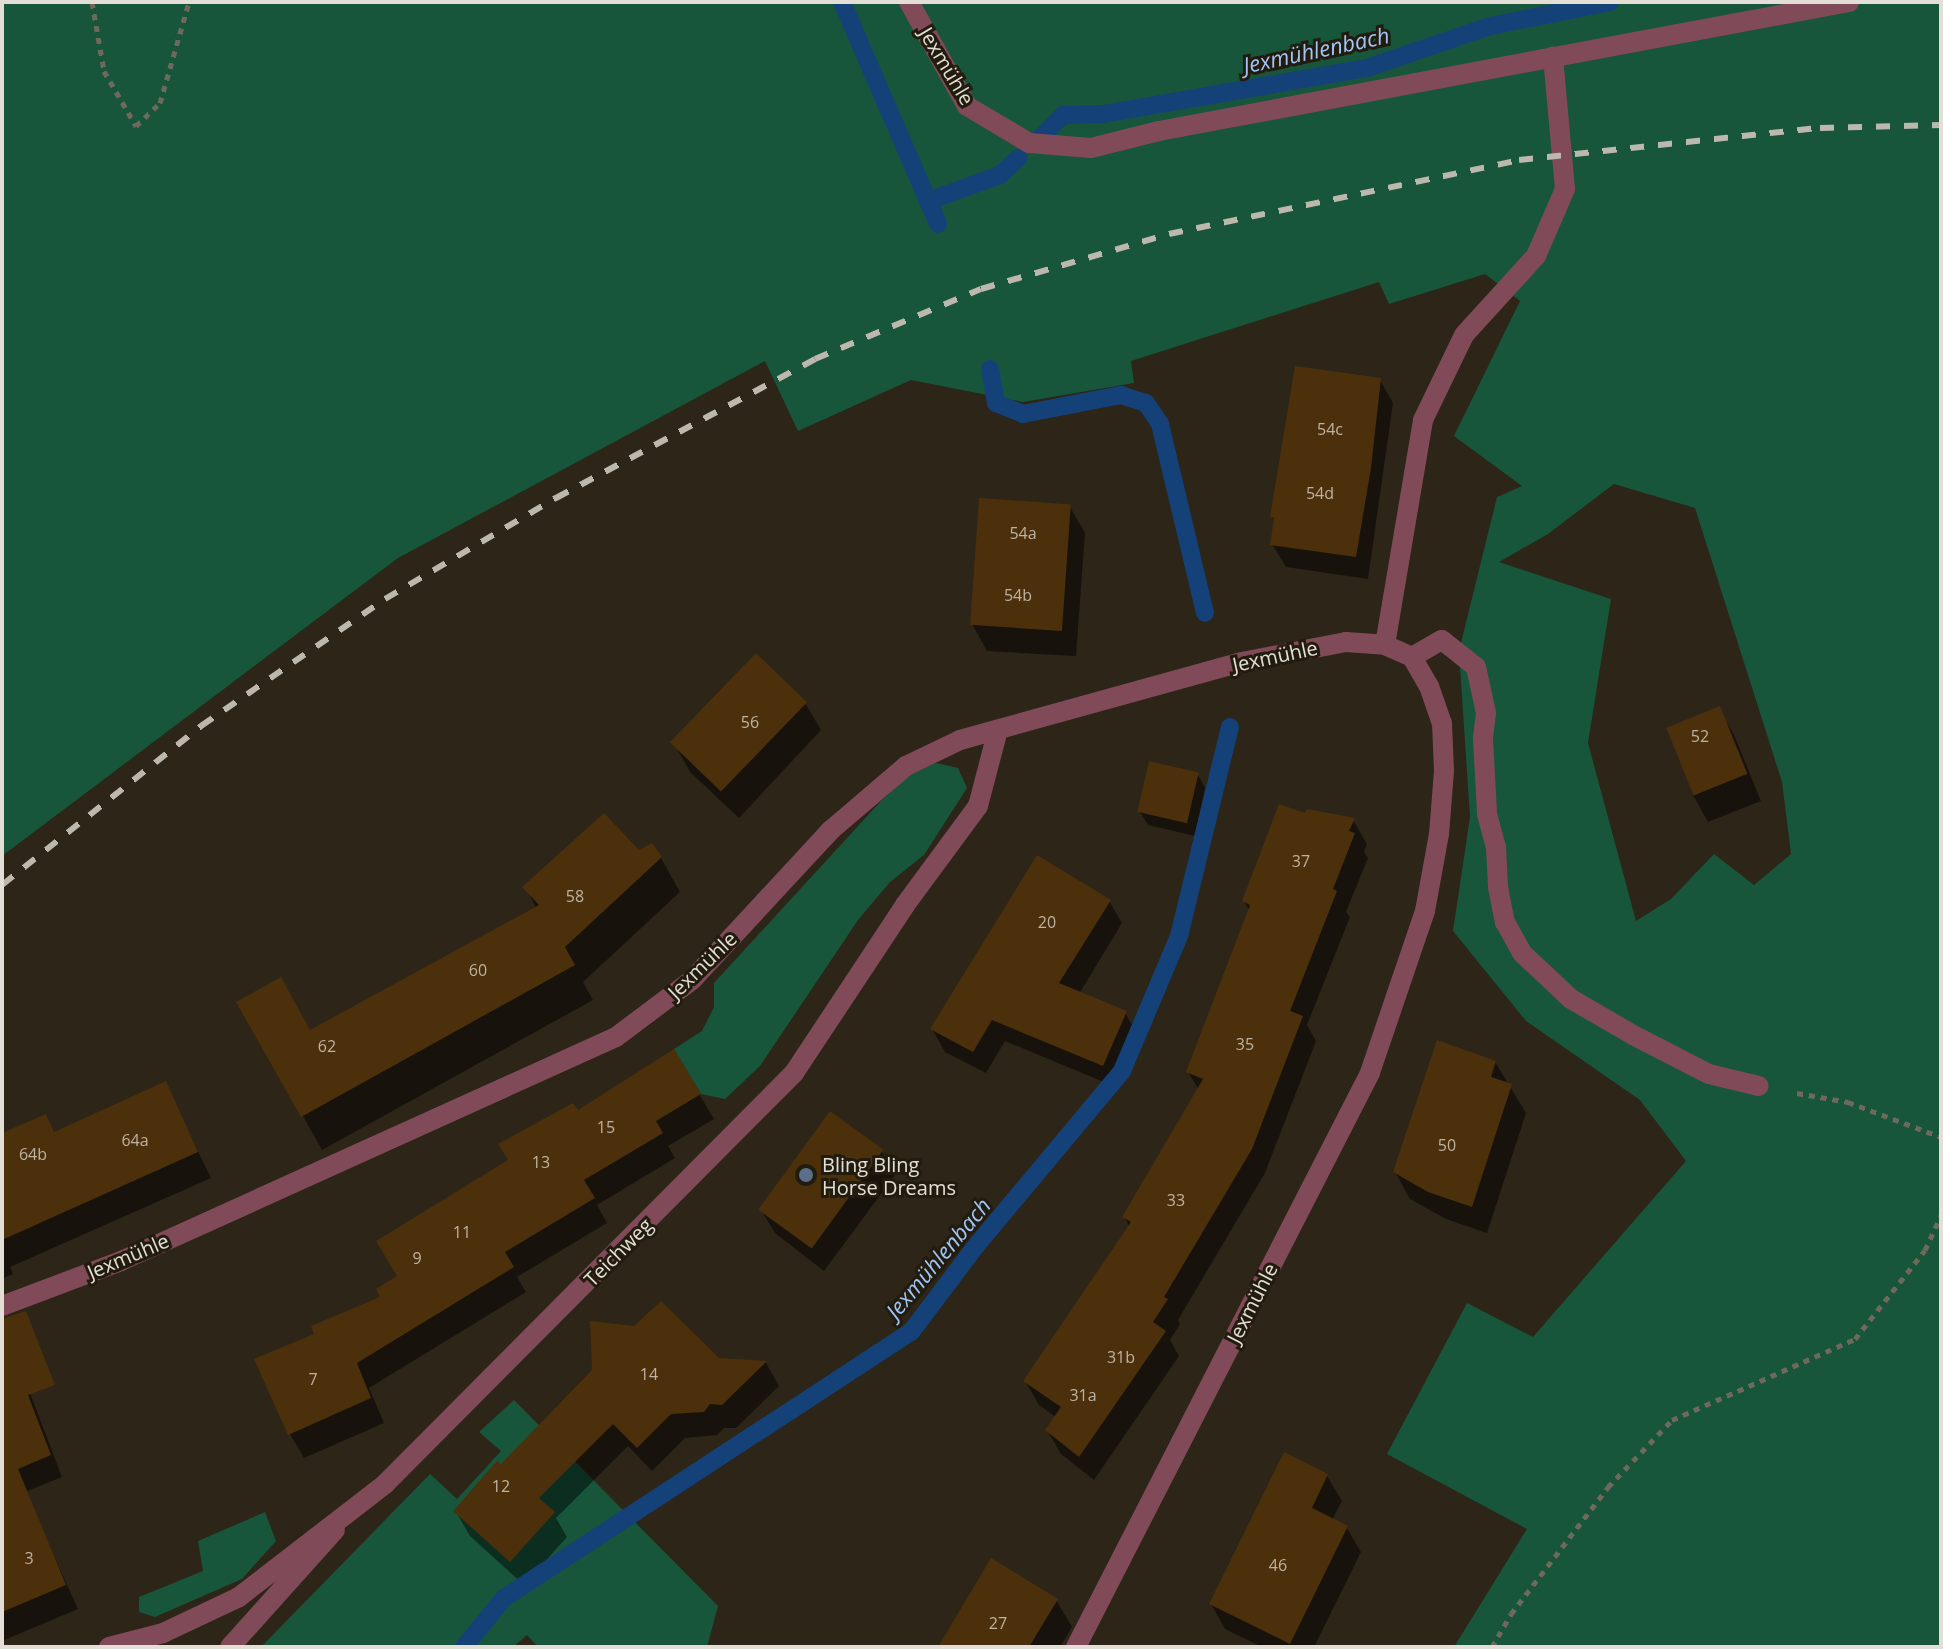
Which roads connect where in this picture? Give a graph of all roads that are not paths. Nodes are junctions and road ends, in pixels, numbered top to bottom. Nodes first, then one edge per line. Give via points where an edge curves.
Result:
1 (909, 2) edge
2 (1849, 2) edge
3 (1553, 57) junction
4 (1385, 645) junction
5 (1412, 657) junction
6 (998, 730) junction
7 (1759, 1086) road end
8 (2, 1306) edge
9 (363, 1501) junction
10 (109, 1647) edge
11 (230, 1647) edge
12 (1076, 1647) edge

1 - 3 street, Jexmühle via 967,106 1029,143 1091,148
2 - 3 street, Jexmühle
3 - 4 street via 1565,189 1536,256 1464,335 1423,420
4 - 5 street, Jexmühle
4 - 6 street, Jexmühle via 1346,642 1237,663
5 - 7 street via 1442,640 1476,667 1486,713 1487,814 1498,887 1505,922 1522,953 1571,999 1633,1035 1709,1074
5 - 12 street, Jexmühle via 1429,686 1443,735 1439,834 1425,911 1370,1073
6 - 8 street, Jexmühle via 960,740 906,766 831,830 692,980 616,1037 121,1261
6 - 9 street, Teichweg via 978,806 794,1073
9 - 10 street, Teichweg via 239,1597 163,1633
9 - 11 street

